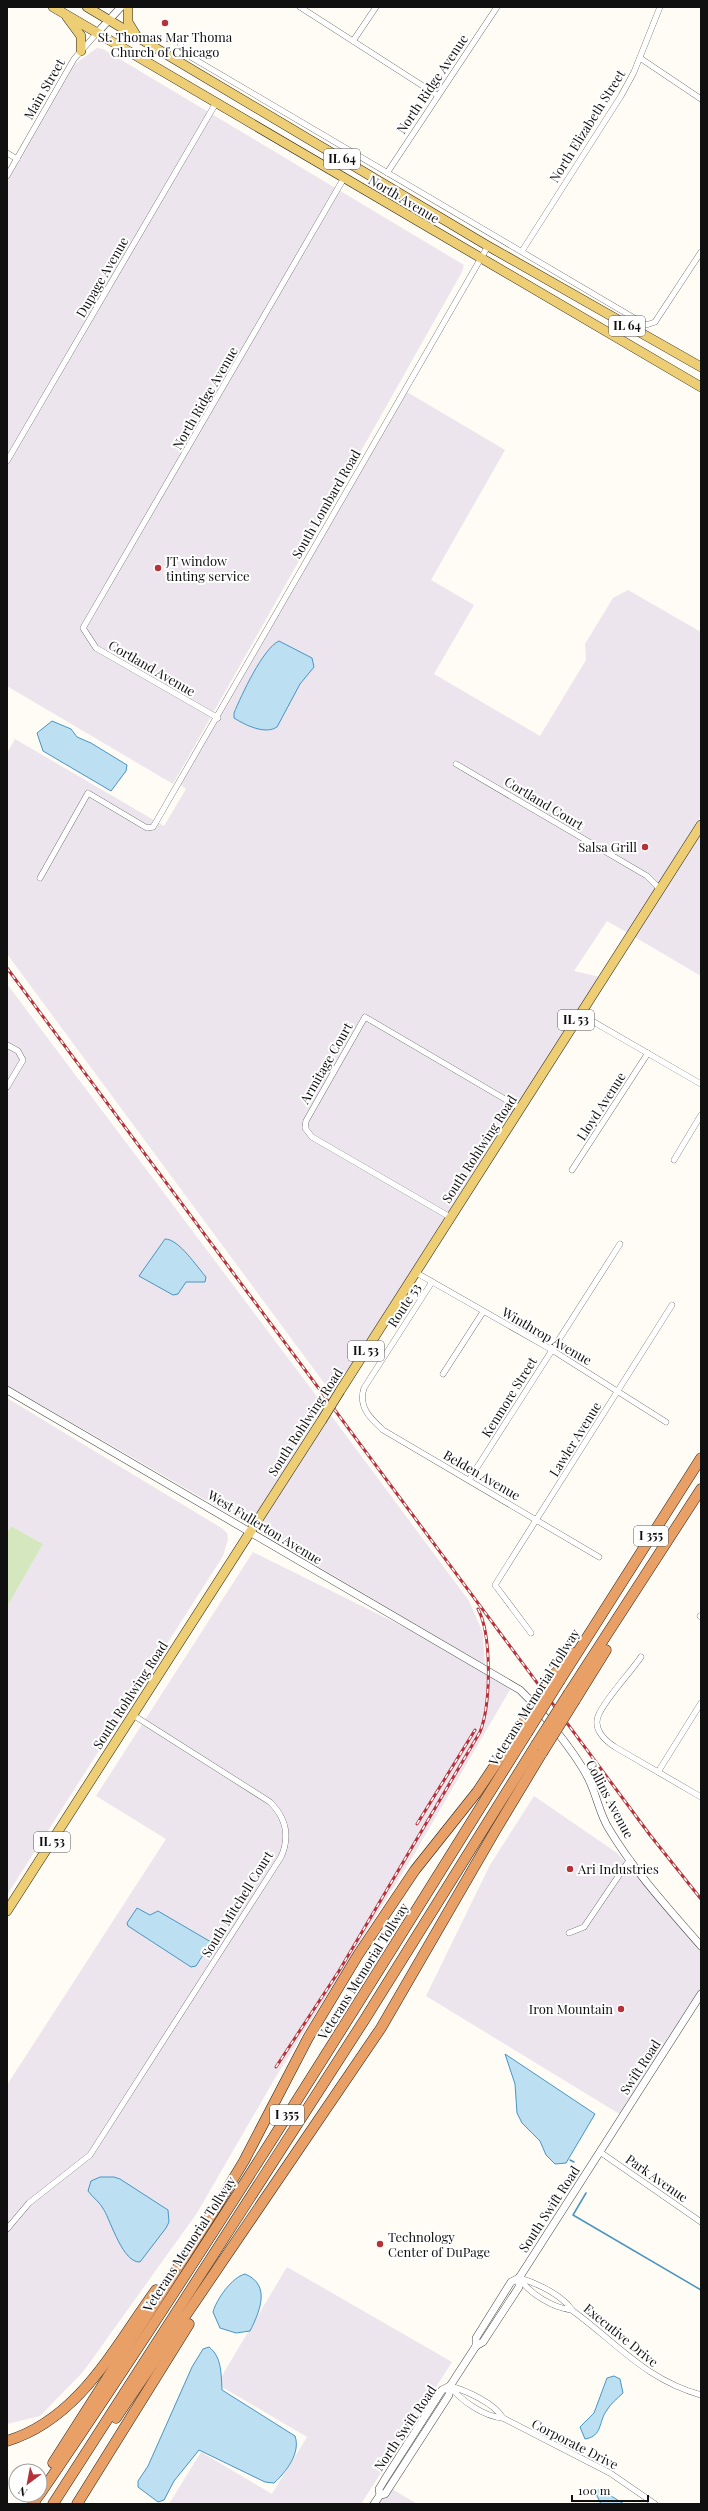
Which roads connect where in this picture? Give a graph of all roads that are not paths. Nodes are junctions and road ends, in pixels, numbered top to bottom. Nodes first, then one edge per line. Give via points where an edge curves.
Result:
1 (53, 7) edge
2 (87, 7) edge
3 (121, 7) edge
4 (128, 7) edge
5 (300, 7) edge
6 (376, 7) edge
7 (497, 7) edge
8 (660, 7) edge
9 (63, 13) junction
10 (109, 20) junction
11 (97, 33) junction
12 (136, 36) junction
13 (353, 41) junction
14 (180, 43) dead end
15 (81, 51) junction
16 (640, 58) junction
17 (437, 95) junction
18 (701, 99) edge
19 (216, 104) junction
20 (7, 153) edge
21 (17, 159) junction
22 (387, 173) junction
23 (7, 176) edge
24 (344, 178) junction
25 (488, 246) junction
26 (522, 251) junction
27 (701, 252) edge
28 (480, 259) junction
29 (701, 367) edge
30 (701, 387) edge
31 (7, 461) edge
32 (83, 628) joint
33 (218, 718) junction
34 (456, 764) dead end
35 (701, 825) edge
36 (40, 878) dead end
37 (660, 889) junction
38 (580, 1014) junction
39 (7, 1045) edge
40 (648, 1053) junction
41 (701, 1084) edge
42 (7, 1087) edge
43 (520, 1108) junction
44 (701, 1116) edge
45 (674, 1160) dead end
46 (572, 1170) dead end
47 (450, 1217) junction
48 (620, 1244) dead end
49 (415, 1272) junction
50 (432, 1282) junction
51 (672, 1305) dead end
52 (483, 1312) junction
53 (552, 1350) junction
54 (443, 1374) dead end
55 (7, 1390) edge
56 (619, 1390) junction
57 (362, 1403) joint
58 (666, 1422) dead end
59 (701, 1458) edge
60 (469, 1480) junction
61 (701, 1489) edge
62 (537, 1520) junction
63 (250, 1531) junction
64 (600, 1557) dead end
65 (532, 1633) dead end
66 (642, 1657) dead end
67 (510, 1683) joint
68 (701, 1703) edge
69 (133, 1715) junction
70 (525, 1729) junction
71 (539, 1749) junction
72 (658, 1772) junction
73 (701, 1796) edge
74 (630, 1860) junction
75 (7, 1911) edge
76 (569, 1933) dead end
77 (701, 1946) edge
78 (701, 1994) edge
79 (600, 2152) junction
80 (215, 2209) junction
81 (701, 2222) edge
82 (7, 2229) edge
83 (233, 2248) junction
84 (519, 2278) junction
85 (450, 2386) junction
86 (701, 2395) edge
87 (7, 2441) edge
88 (48, 2471) edge
89 (48, 2482) edge
90 (54, 2504) edge
91 (77, 2504) edge
92 (374, 2504) edge
93 (655, 2504) edge

1 - 9 main road, North Avenue / IL 64
2 - 10 main road, North Avenue / IL 64
3 - 10 street, Main Street
4 - 12 main road via 128,22
5 - 13 street
6 - 13 street
7 - 17 street, North Ridge Avenue
8 - 16 street, North Elizabeth Street
9 - 11 main road, North Avenue / IL 64
9 - 15 main road via 81,36
10 - 11 street, Main Street
10 - 12 main road, North Avenue / IL 64
11 - 15 street, Main Street
11 - 19 main road, North Avenue / IL 64
12 - 25 main road, North Avenue / IL 64
13 - 17 street
14 - 22 street, North Avenue via 184,53
15 - 21 street, Main Street
16 - 18 street
16 - 26 street, North Elizabeth Street via 621,96
17 - 22 street, North Ridge Avenue
19 - 24 main road, North Avenue / IL 64
19 - 31 street, Dupage Avenue
20 - 21 street
21 - 23 street, Main Street
22 - 26 street, North Avenue
24 - 28 main road, North Avenue / IL 64
24 - 32 street, North Ridge Avenue
25 - 28 street, South Lombard Road
25 - 29 main road, North Avenue / IL 64
26 - 27 street, North Avenue via 646,325 655,322
28 - 30 main road, North Avenue / IL 64
28 - 33 street, South Lombard Road
32 - 33 street, Cortland Avenue via 96,648
33 - 36 street, South Lombard Road via 156,822 149,827 88,793
34 - 37 street, Cortland Court via 647,876
35 - 37 main road, South Rohlwing Road / IL 53
37 - 38 main road, South Rohlwing Road / IL 53
38 - 40 street
38 - 43 main road, South Rohlwing Road / IL 53
39 - 42 street via 18,1051 23,1060
40 - 41 street
40 - 46 street, Lloyd Avenue
43 - 47 main road, South Rohlwing Road / IL 53
43 - 47 street, Armitage Court via 365,1017 306,1121 305,1128 312,1137
44 - 45 street
47 - 49 main road, South Rohlwing Road / IL 53
48 - 53 street, Kenmore Street
49 - 50 street, Winthrop Avenue
49 - 63 main road, South Rohlwing Road / IL 53, bridge
50 - 52 street, Winthrop Avenue
50 - 57 street, Route 53 via 364,1388
51 - 56 street, Lawler Avenue
52 - 53 street, Winthrop Avenue
52 - 54 street
53 - 56 street, Winthrop Avenue
53 - 60 street, Kenmore Street
55 - 63 street, West Fullerton Avenue
56 - 58 street, Winthrop Avenue
56 - 62 street, Lawler Avenue
57 - 60 street, Belden Avenue via 370,1418 383,1430
59 - 70 highway, Veterans Memorial Tollway / I 355, bridge
60 - 62 street, Belden Avenue
61 - 71 highway, Veterans Memorial Tollway / I 355, bridge
62 - 64 street, Belden Avenue
62 - 65 street, Lawler Avenue via 495,1585
63 - 67 street, West Fullerton Avenue via 336,1584
63 - 69 main road, South Rohlwing Road / IL 53
66 - 72 street via 598,1715 598,1727 609,1744
67 - 74 street, Collins Avenue via 529,1698 586,1774 608,1828
68 - 72 street
69 - 75 main road, South Rohlwing Road / IL 53
69 - 82 street, South Mitchell Court via 270,1802 283,1821 286,1840 281,1857 85,2160 29,2203
70 - 80 highway via 415,1870 358,1955 308,2038 244,2160
70 - 89 highway, Veterans Memorial Tollway / I 355 via 211,2235
71 - 83 highway via 382,2028
71 - 90 highway, Veterans Memorial Tollway / I 355
72 - 73 street
74 - 76 street via 584,1927
74 - 77 street, Collins Avenue
78 - 79 street, Swift Road
79 - 81 street, Park Avenue
79 - 84 street, South Swift Road
80 - 87 highway via 80,2395 49,2422
80 - 88 highway
83 - 90 highway via 146,2376
83 - 91 highway via 187,2328
84 - 85 street, South Swift Road via 519,2287
84 - 86 street, Executive Drive via 530,2281 564,2301 643,2369 667,2383
85 - 92 street, North Swift Road via 442,2390 438,2396 379,2489 380,2495
85 - 93 street, Corporate Drive via 457,2396 494,2418 503,2418 610,2473

